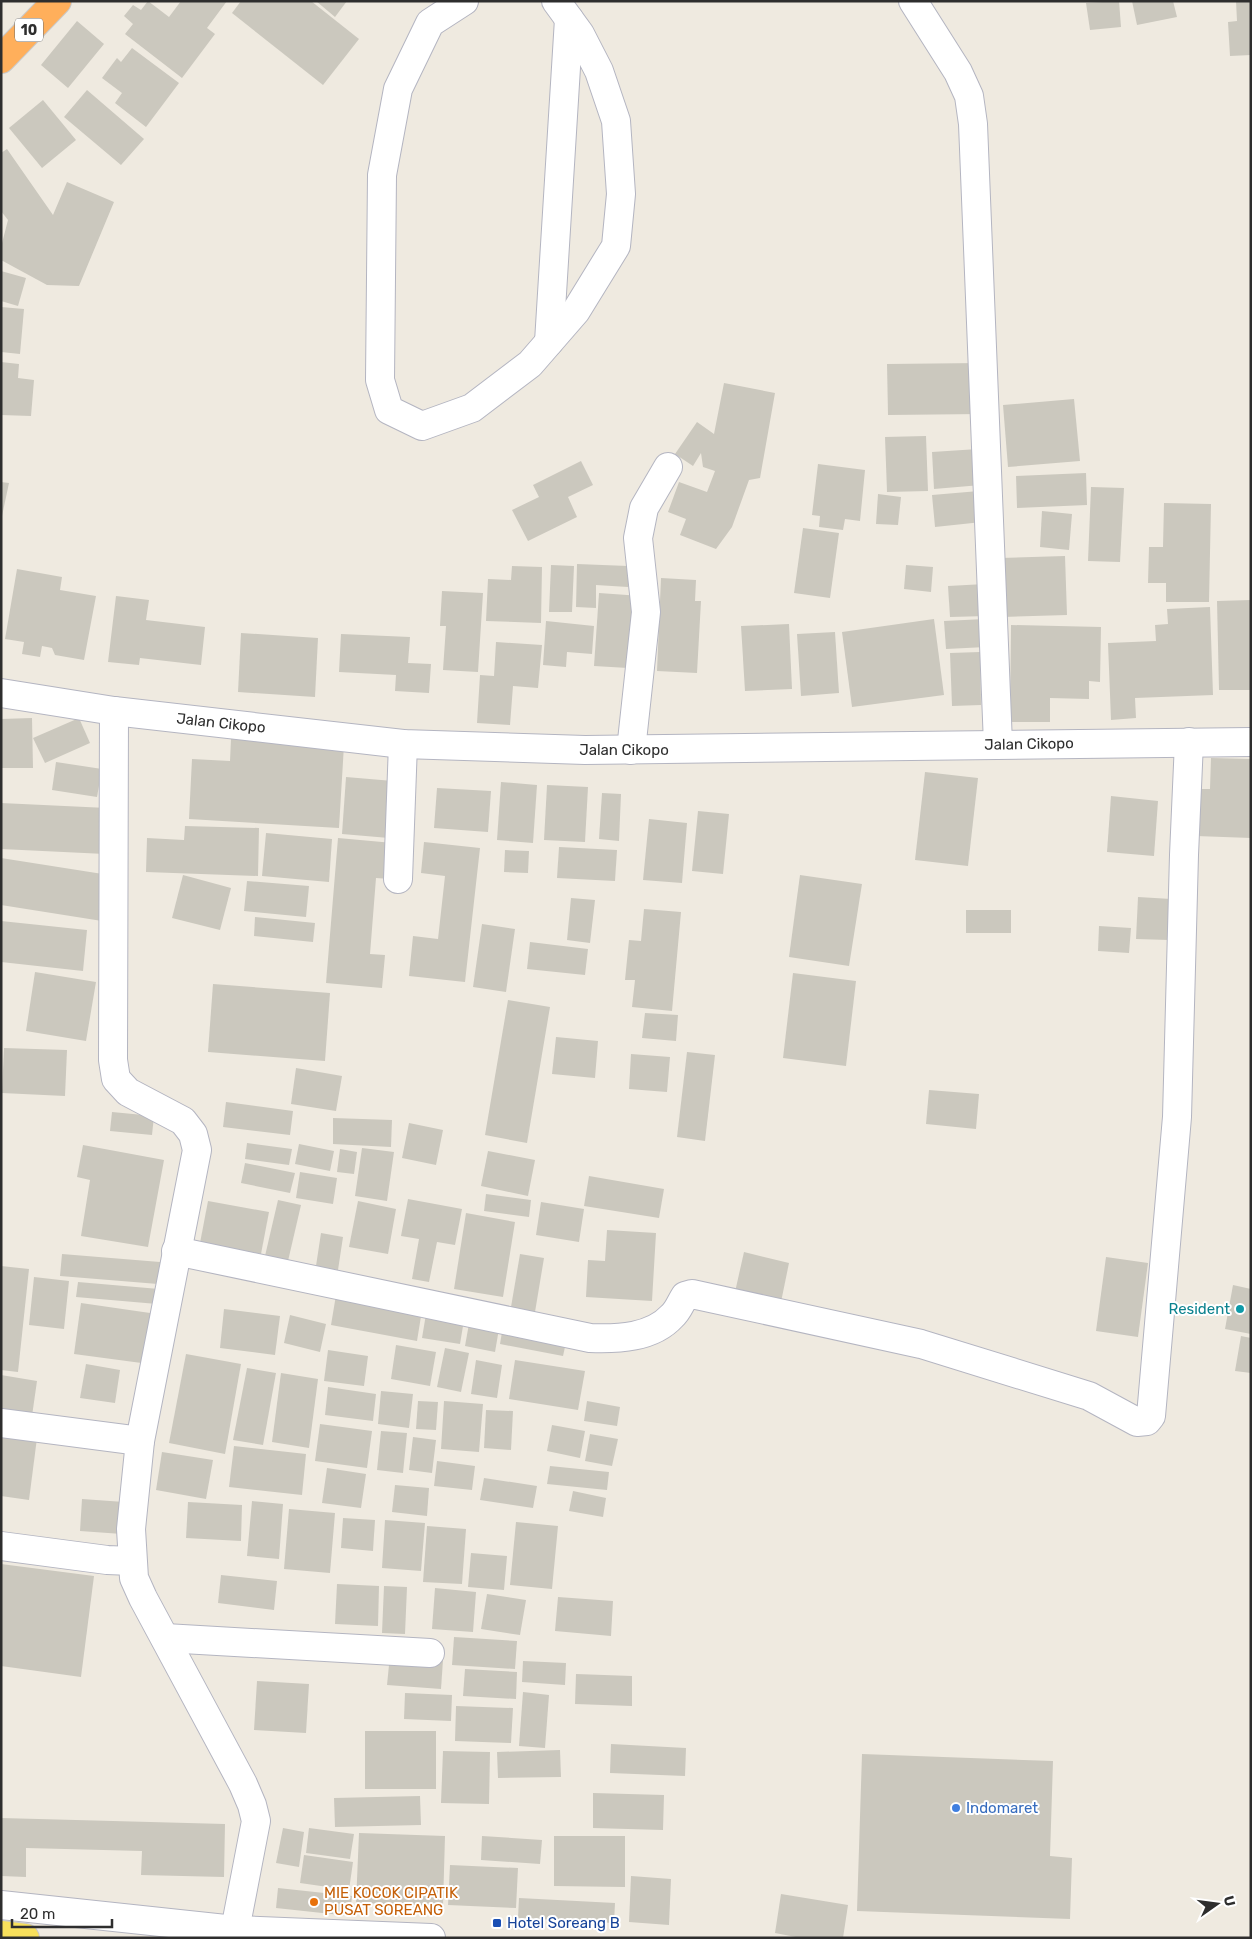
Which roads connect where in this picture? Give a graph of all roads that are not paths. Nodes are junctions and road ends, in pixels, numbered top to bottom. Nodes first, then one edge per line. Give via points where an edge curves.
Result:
1 (57, 1) edge
2 (464, 1) edge
3 (913, 1) edge
4 (563, 10) edge
5 (1, 59) edge
6 (550, 342) junction
7 (668, 467) dead end
8 (1, 693) edge
9 (114, 711) junction
10 (1189, 742) junction
11 (1251, 742) edge
12 (403, 744) junction
13 (998, 744) junction
14 (631, 750) junction
15 (398, 879) dead end
16 (176, 1252) junction
17 (1, 1424) edge
18 (140, 1441) junction
19 (1, 1546) edge
20 (132, 1561) junction
21 (165, 1638) junction
22 (430, 1653) dead end
23 (1, 1905) edge
24 (235, 1930) junction
25 (1, 1935) edge
26 (25, 1938) edge
27 (431, 1938) edge

1 - 5 highway, 10
2 - 6 street via 430,23 398,89 382,175 380,380 389,410 422,426 472,408 530,364
3 - 13 street via 958,72 969,96 973,124
4 - 6 street
4 - 6 street via 599,71 616,122 621,194 616,246 576,311
7 - 14 street via 644,508 638,538 646,612
8 - 9 street, Jalan Cikopo
9 - 12 street, Jalan Cikopo
9 - 16 street via 113,1060 116,1079 128,1092 183,1121 193,1134 197,1150
10 - 11 street, Jalan Cikopo
10 - 13 street, Jalan Cikopo
10 - 16 street via 1177,1117 1151,1416 1147,1421 1136,1422 1089,1396 921,1344 692,1294 685,1296 674,1315 645,1332 613,1339 590,1338
12 - 14 street, Jalan Cikopo
12 - 15 street
13 - 14 street, Jalan Cikopo
16 - 18 street
17 - 18 street
18 - 20 street via 131,1529
19 - 20 street
20 - 21 street via 134,1578
21 - 22 street
21 - 24 street via 243,1784 256,1821
23 - 24 street
24 - 27 street
25 - 26 main road

